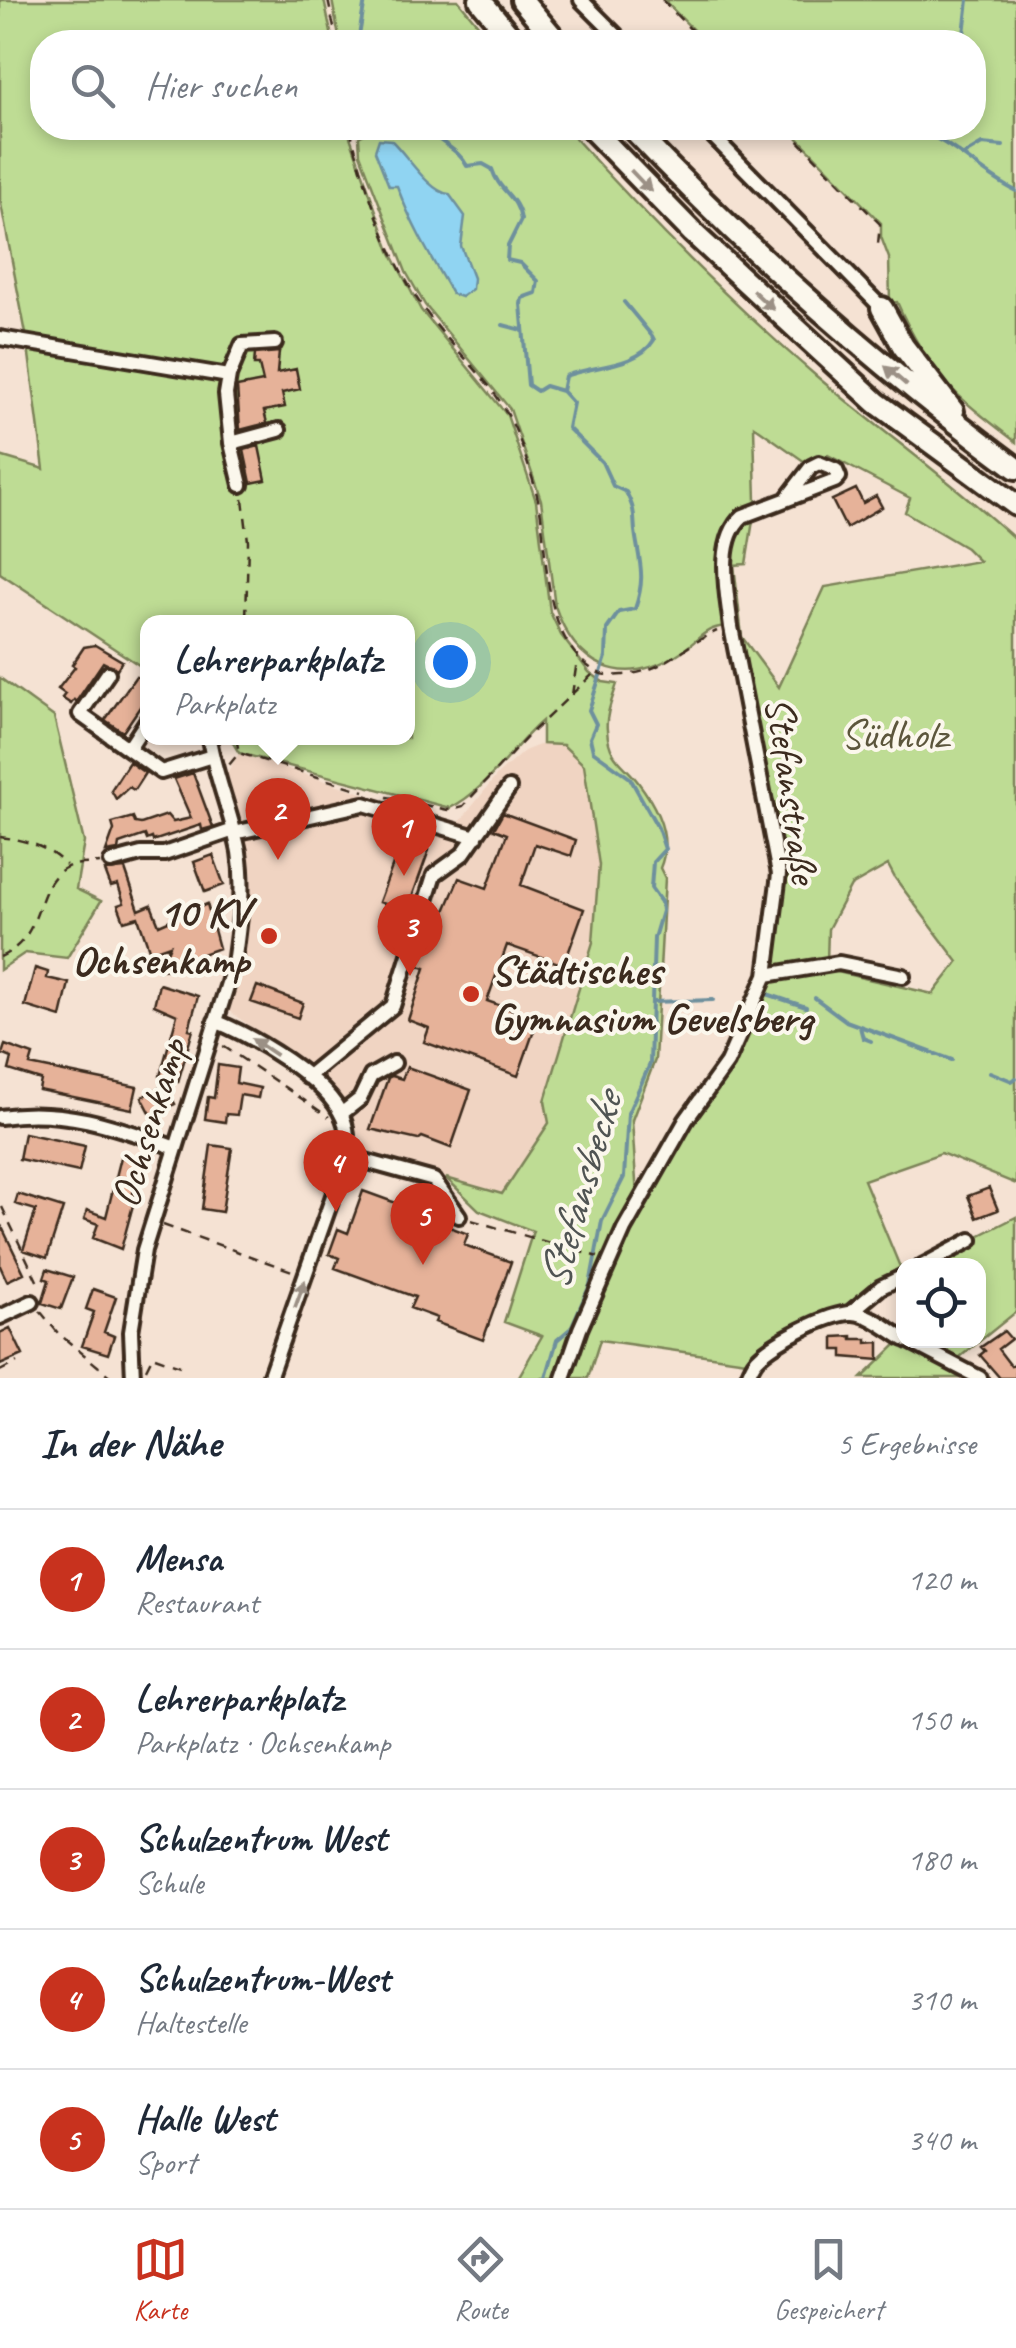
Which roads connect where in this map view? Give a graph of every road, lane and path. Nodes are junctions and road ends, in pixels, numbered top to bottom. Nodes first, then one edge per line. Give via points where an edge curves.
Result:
1 (328, 0) edge
2 (480, 0) edge
3 (522, 0) edge
4 (581, 0) edge
5 (662, 0) edge
6 (334, 30) edge
7 (504, 30) edge
8 (547, 30) edge
9 (611, 30) edge
10 (691, 30) edge
11 (354, 140) edge
12 (602, 140) edge
13 (643, 140) edge
14 (717, 140) edge
15 (798, 140) edge
16 (878, 244) dead end
17 (882, 308) joint
18 (0, 338) edge
19 (274, 343) dead end
20 (229, 376) junction
21 (280, 430) dead end
22 (972, 436) junction
23 (231, 443) junction
24 (1016, 468) edge
25 (241, 485) joint
26 (995, 490) junction
27 (788, 496) dead end
28 (1016, 505) edge
29 (1016, 520) edge
30 (246, 615) edge
31 (731, 627) junction
32 (578, 654) junction
33 (597, 672) junction
34 (108, 673) dead end
35 (572, 696) junction
36 (140, 731) edge
37 (238, 745) edge
38 (128, 748) junction
39 (240, 753) junction
40 (218, 778) junction
41 (510, 788) dead end
42 (234, 832) junction
43 (476, 836) junction
44 (0, 837) edge
45 (111, 862) joint
46 (68, 867) junction
47 (0, 957) edge
48 (766, 975) junction
49 (903, 976) dead end
50 (214, 1021) junction
51 (210, 1037) junction
52 (394, 1062) dead end
53 (306, 1077) junction
54 (0, 1117) edge
55 (343, 1118) junction
56 (176, 1148) junction
57 (348, 1156) junction
58 (2, 1208) edge
59 (459, 1216) joint
60 (152, 1221) junction
61 (971, 1240) dead end
62 (600, 1258) dead end
63 (937, 1258) edge
64 (306, 1276) junction
65 (896, 1280) edge
66 (38, 1285) dead end
67 (32, 1302) joint
68 (850, 1312) junction
69 (0, 1317) edge
70 (896, 1335) edge
71 (921, 1348) edge
72 (154, 1357) dead end
73 (16, 1362) dead end
74 (180, 1366) dead end
75 (0, 1370) edge
76 (112, 1378) edge
77 (133, 1378) edge
78 (269, 1378) edge
79 (563, 1378) edge
80 (747, 1378) edge
81 (980, 1378) edge

1 - 6 path
2 - 7 highway
3 - 8 highway
4 - 9 street
5 - 10 path
11 - 32 path via 414,293 510,413 538,498 554,612
12 -> 26 highway via 878,403
22 -> 13 highway via 803,296
14 - 17 street
15 - 16 path via 880,224
17 - 22 highway
18 - 20 street
19 - 20 street via 242,345
20 - 23 street
21 - 23 street
22 - 24 highway
23 - 25 street
25 - 30 path
26 - 28 highway
26 - 29 highway
27 - 31 street, Stefanstraße via 731,529
31 - 33 path via 659,667
31 - 48 street, Stefanstraße via 778,874
32 - 33 path
32 - 35 path
33 - 35 path
34 - 38 street, Ochsenkamp via 80,714
35 - 39 path via 463,806 448,810
36 - 38 street
37 - 39 path
38 - 40 street, Ochsenkamp via 161,772 211,750
39 - 40 path
40 - 42 street, Ochsenkamp
41 - 43 street
42 - 43 street via 364,804
42 - 45 street
42 - 50 street, Ochsenkamp via 242,889 238,932
43 - 53 street via 434,875 393,1006
44 - 46 path via 28,841
45 - 46 path
46 - 47 path via 50,882 24,939
48 - 49 street via 840,963
48 - 79 street, Stefanstraße via 727,1063 624,1229
50 - 51 street, Ochsenkamp
53 -> 50 street
51 - 55 path via 327,1117
51 - 56 street, Ochsenkamp
52 - 55 street via 371,1076
53 - 55 street
54 - 56 street via 65,1114
55 - 57 street
56 - 60 street, Ochsenkamp
57 - 59 street via 434,1180
57 - 64 street
58 - 66 path
59 - 62 path
60 - 64 path
60 - 77 street, Ochsenkamp via 135,1293
61 - 63 street
78 -> 64 street
65 - 68 street
67 - 69 street
67 - 76 path
68 - 70 street
68 - 80 street via 782,1341 755,1360
71 - 81 street
72 - 74 path
73 - 75 path

